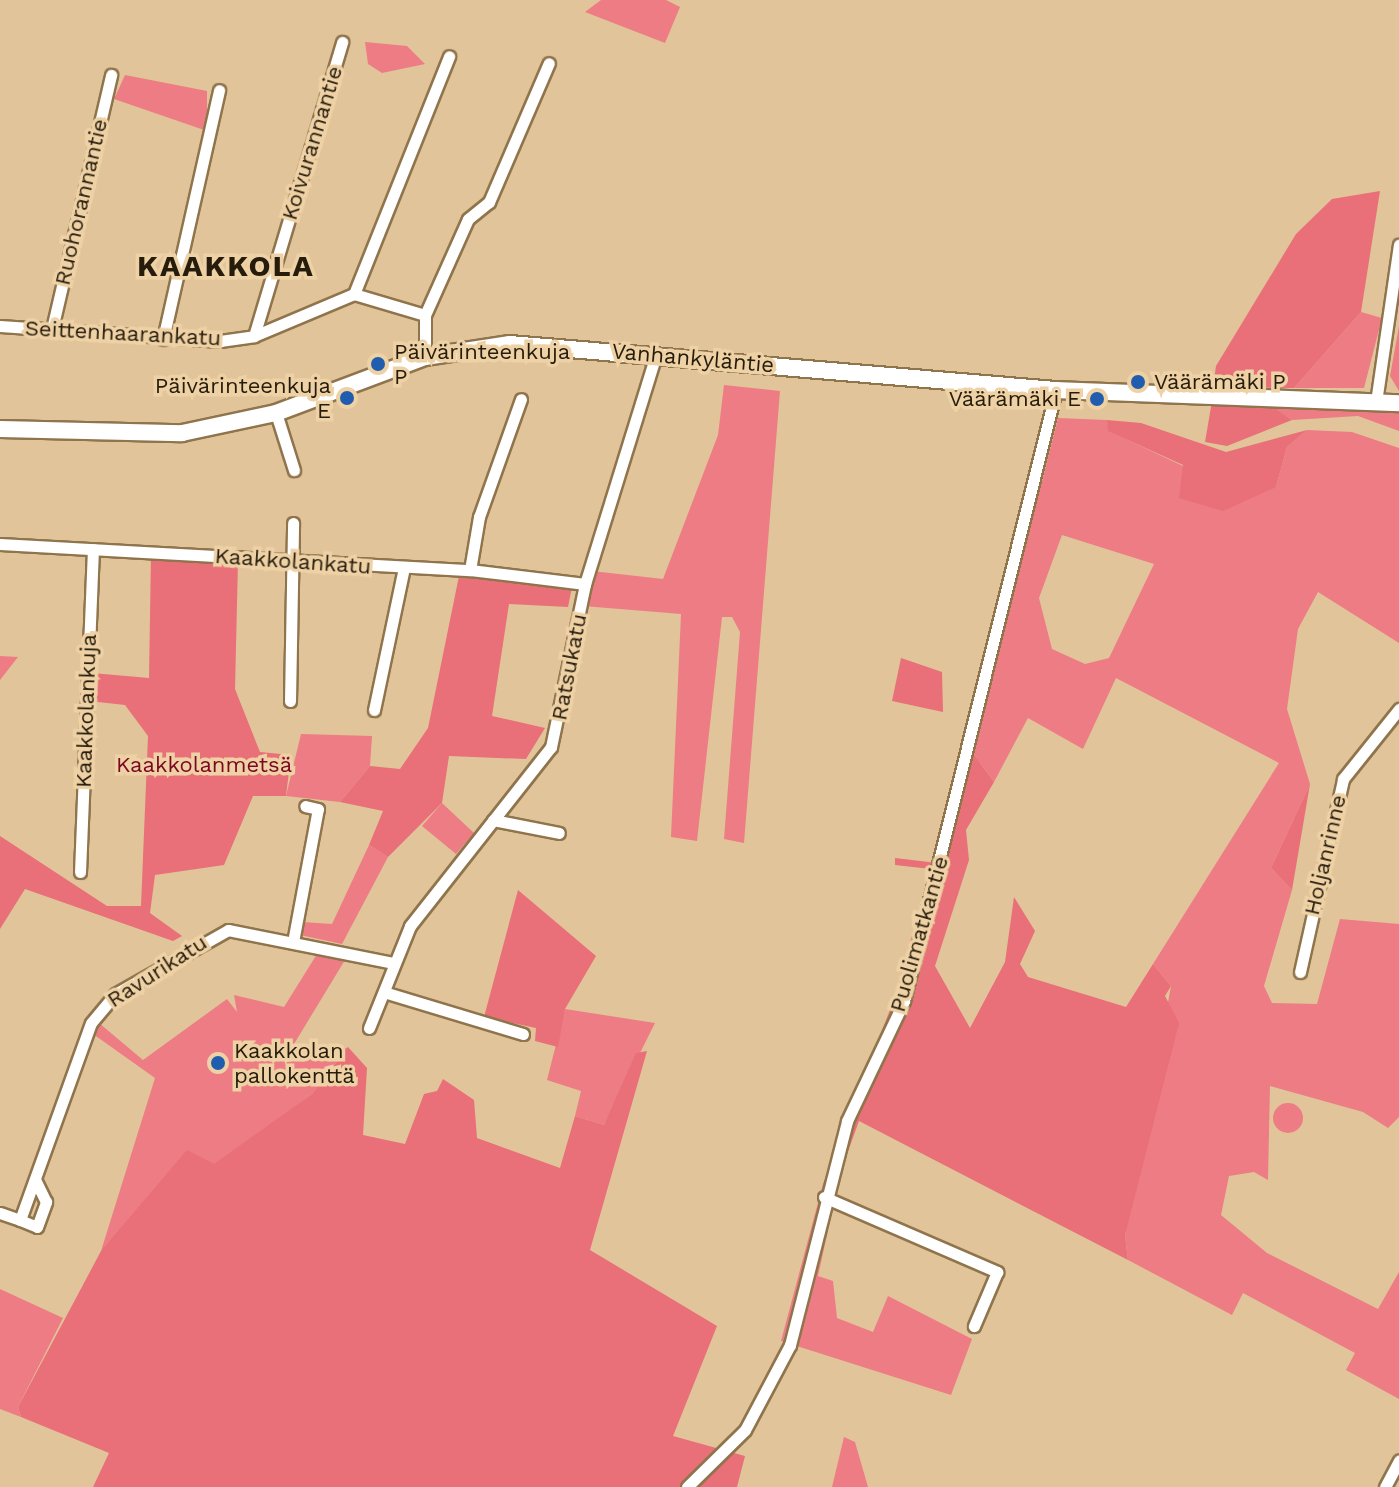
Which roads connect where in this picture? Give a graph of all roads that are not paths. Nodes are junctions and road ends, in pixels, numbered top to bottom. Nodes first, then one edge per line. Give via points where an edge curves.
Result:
1 (342, 42) dead end
2 (449, 56) dead end
3 (549, 63) dead end
4 (111, 75) dead end
5 (219, 90) dead end
6 (1399, 245) edge
7 (354, 294) junction
8 (1394, 314) edge
9 (425, 315) junction
10 (0, 326) edge
11 (52, 329) junction
12 (254, 336) junction
13 (163, 339) junction
14 (656, 355) junction
15 (425, 357) junction
16 (1056, 390) junction
17 (521, 399) dead end
18 (1376, 402) junction
19 (1399, 403) edge
20 (276, 413) junction
21 (0, 429) edge
22 (294, 470) dead end
23 (293, 523) dead end
24 (0, 544) edge
25 (93, 549) junction
26 (292, 561) junction
27 (404, 568) junction
28 (470, 570) junction
29 (585, 584) junction
30 (290, 701) dead end
31 (1399, 709) edge
32 (374, 710) dead end
33 (305, 806) dead end
34 (493, 820) junction
35 (559, 833) dead end
36 (80, 872) dead end
37 (293, 942) junction
38 (393, 963) junction
39 (1300, 972) dead end
40 (387, 993) junction
41 (369, 1028) dead end
42 (523, 1034) dead end
43 (35, 1179) junction
44 (824, 1197) junction
45 (0, 1213) edge
46 (20, 1220) junction
47 (974, 1326) dead end
48 (1399, 1461) edge
49 (687, 1487) edge
50 (1385, 1487) edge

1 - 12 street, Koivurannantie
2 - 7 street
3 - 9 street via 489,202 468,219
4 - 11 street, Ruohorannantie
5 - 13 street
6 - 8 street
7 - 9 street
7 - 12 street, Seittenhaarankatu
8 - 18 street
9 - 15 street
10 - 11 street, Seittenhaarankatu
11 - 13 street, Seittenhaarankatu
12 - 13 street, Seittenhaarankatu
14 - 15 street, Vanhankyläntie via 510,344
14 - 16 street, Vanhankyläntie
14 - 29 street, Ratsukatu
15 - 20 street, Vanhankyläntie
16 - 18 street, Vanhankyläntie
16 - 44 street, Puolimatkantie via 904,1001 847,1121
17 - 28 street via 479,517
18 - 19 street, Vanhankyläntie
20 - 21 street, Vanhankyläntie via 182,433
20 - 22 street
23 - 26 street
24 - 25 street, Kaakkolankatu
25 - 26 street, Kaakkolankatu
25 - 36 street, Kaakkolankuja
26 - 27 street, Kaakkolankatu
26 - 30 street
27 - 28 street, Kaakkolankatu
27 - 32 street
28 - 29 street, Kaakkolankatu
29 - 34 street, Ratsukatu via 551,747
31 - 39 street, Holjanrinne via 1343,779
33 - 37 street via 318,809
34 - 35 street
34 - 38 street, Ratsukatu via 423,908
37 - 38 street, Ravurikatu
37 - 43 street, Ravurikatu via 218,932 106,1002 91,1023
38 - 40 street, Ratsukatu
40 - 41 street, Ratsukatu
40 - 42 street
43 - 46 street, Ravurikatu
43 - 46 street, Ravurikatu via 46,1202 37,1227
44 - 47 street via 997,1272
44 - 49 street, Puolimatkantie via 790,1345 745,1430
45 - 46 street
48 - 50 street

